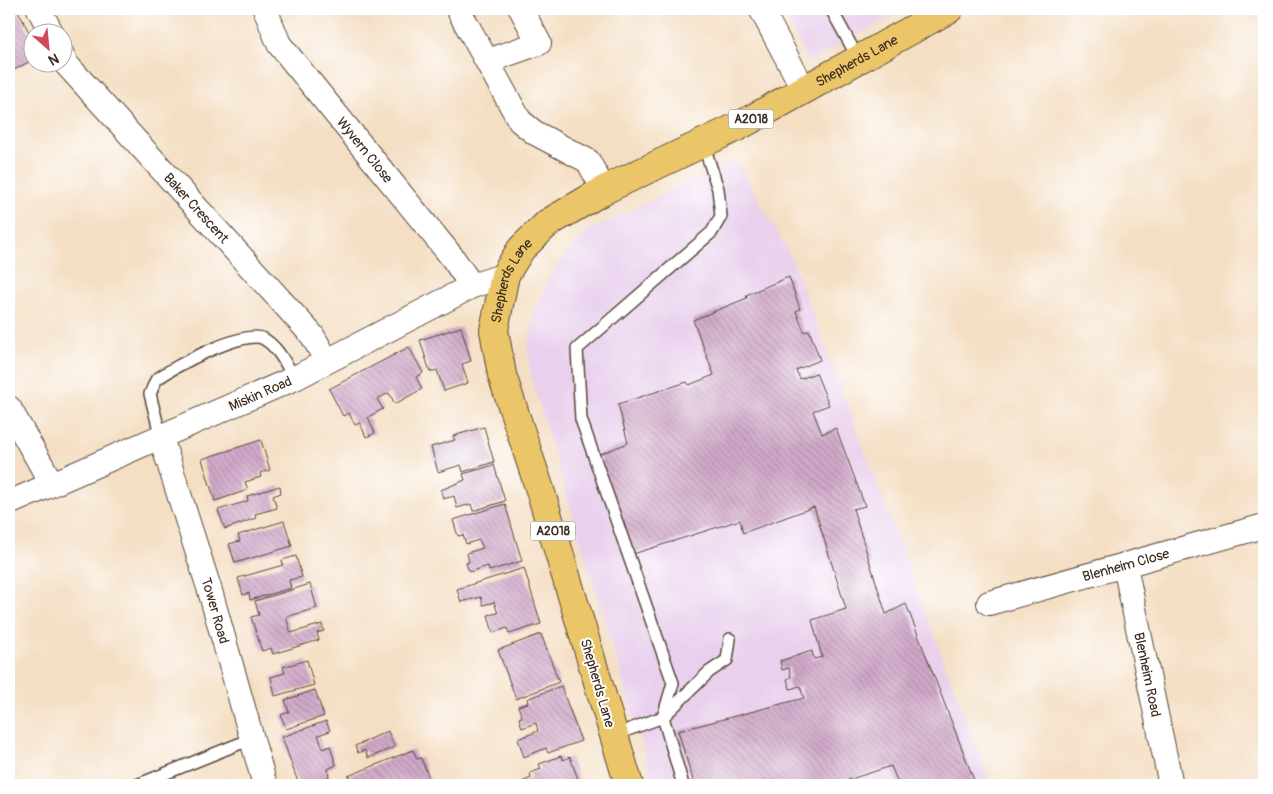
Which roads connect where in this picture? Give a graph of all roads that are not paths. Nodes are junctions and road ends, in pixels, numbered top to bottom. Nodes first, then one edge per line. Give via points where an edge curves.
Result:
1 (39, 9) edge
2 (265, 9) edge
3 (458, 9) edge
4 (521, 9) edge
5 (761, 9) edge
6 (831, 9) edge
7 (950, 9) edge
8 (46, 22) edge
9 (858, 58) junction
10 (488, 61) junction
11 (72, 71) edge
12 (804, 90) junction
13 (703, 143) junction
14 (604, 190) junction
15 (505, 275) junction
16 (472, 286) junction
17 (327, 361) junction
18 (295, 378) junction
19 (9, 408) edge
20 (161, 438) junction
21 (52, 484) junction
22 (9, 503) edge
23 (1264, 526) edge
24 (1125, 566) junction
25 (989, 603) dead end
26 (730, 639) dead end
27 (663, 717) junction
28 (614, 735) junction
29 (251, 738) junction
30 (138, 785) edge
31 (265, 785) edge
32 (629, 785) edge
33 (683, 785) edge
34 (1170, 785) edge

1 - 8 street
2 - 16 street, Wyvern Close via 279,44 452,256
3 - 10 street
4 - 10 street via 539,43
5 - 12 street
6 - 9 lane
7 - 9 main road, Shepherds Lane / A2018
9 - 12 main road, Shepherds Lane / A2018
10 - 14 street via 520,121 535,134 588,161
11 - 17 street, Baker Crescent via 312,335
12 - 13 main road, Shepherds Lane / A2018
13 - 14 main road, Shepherds Lane / A2018
13 - 27 lane via 718,189 721,216 712,232 577,349 581,419 674,683
14 - 15 main road, Shepherds Lane / A2018 via 548,223 521,249
15 - 16 street, Miskin Road
15 - 28 main road, Shepherds Lane / A2018 via 494,330 502,375
16 - 17 street, Miskin Road
17 - 18 street, Miskin Road
18 - 20 street, Miskin Road
18 - 20 lane via 274,346 263,338 255,336 220,346 156,380 150,394
19 - 21 street
20 - 21 street, Miskin Road
20 - 29 street, Tower Road via 210,591
21 - 22 street, Miskin Road
23 - 24 street, Blenheim Close
24 - 25 street, Blenheim Close
24 - 34 street, Blenheim Road
26 - 27 lane via 727,660 709,672
27 - 28 lane
27 - 33 lane
28 - 32 main road, Shepherds Lane / A2018
29 - 30 lane
29 - 31 street, Tower Road

